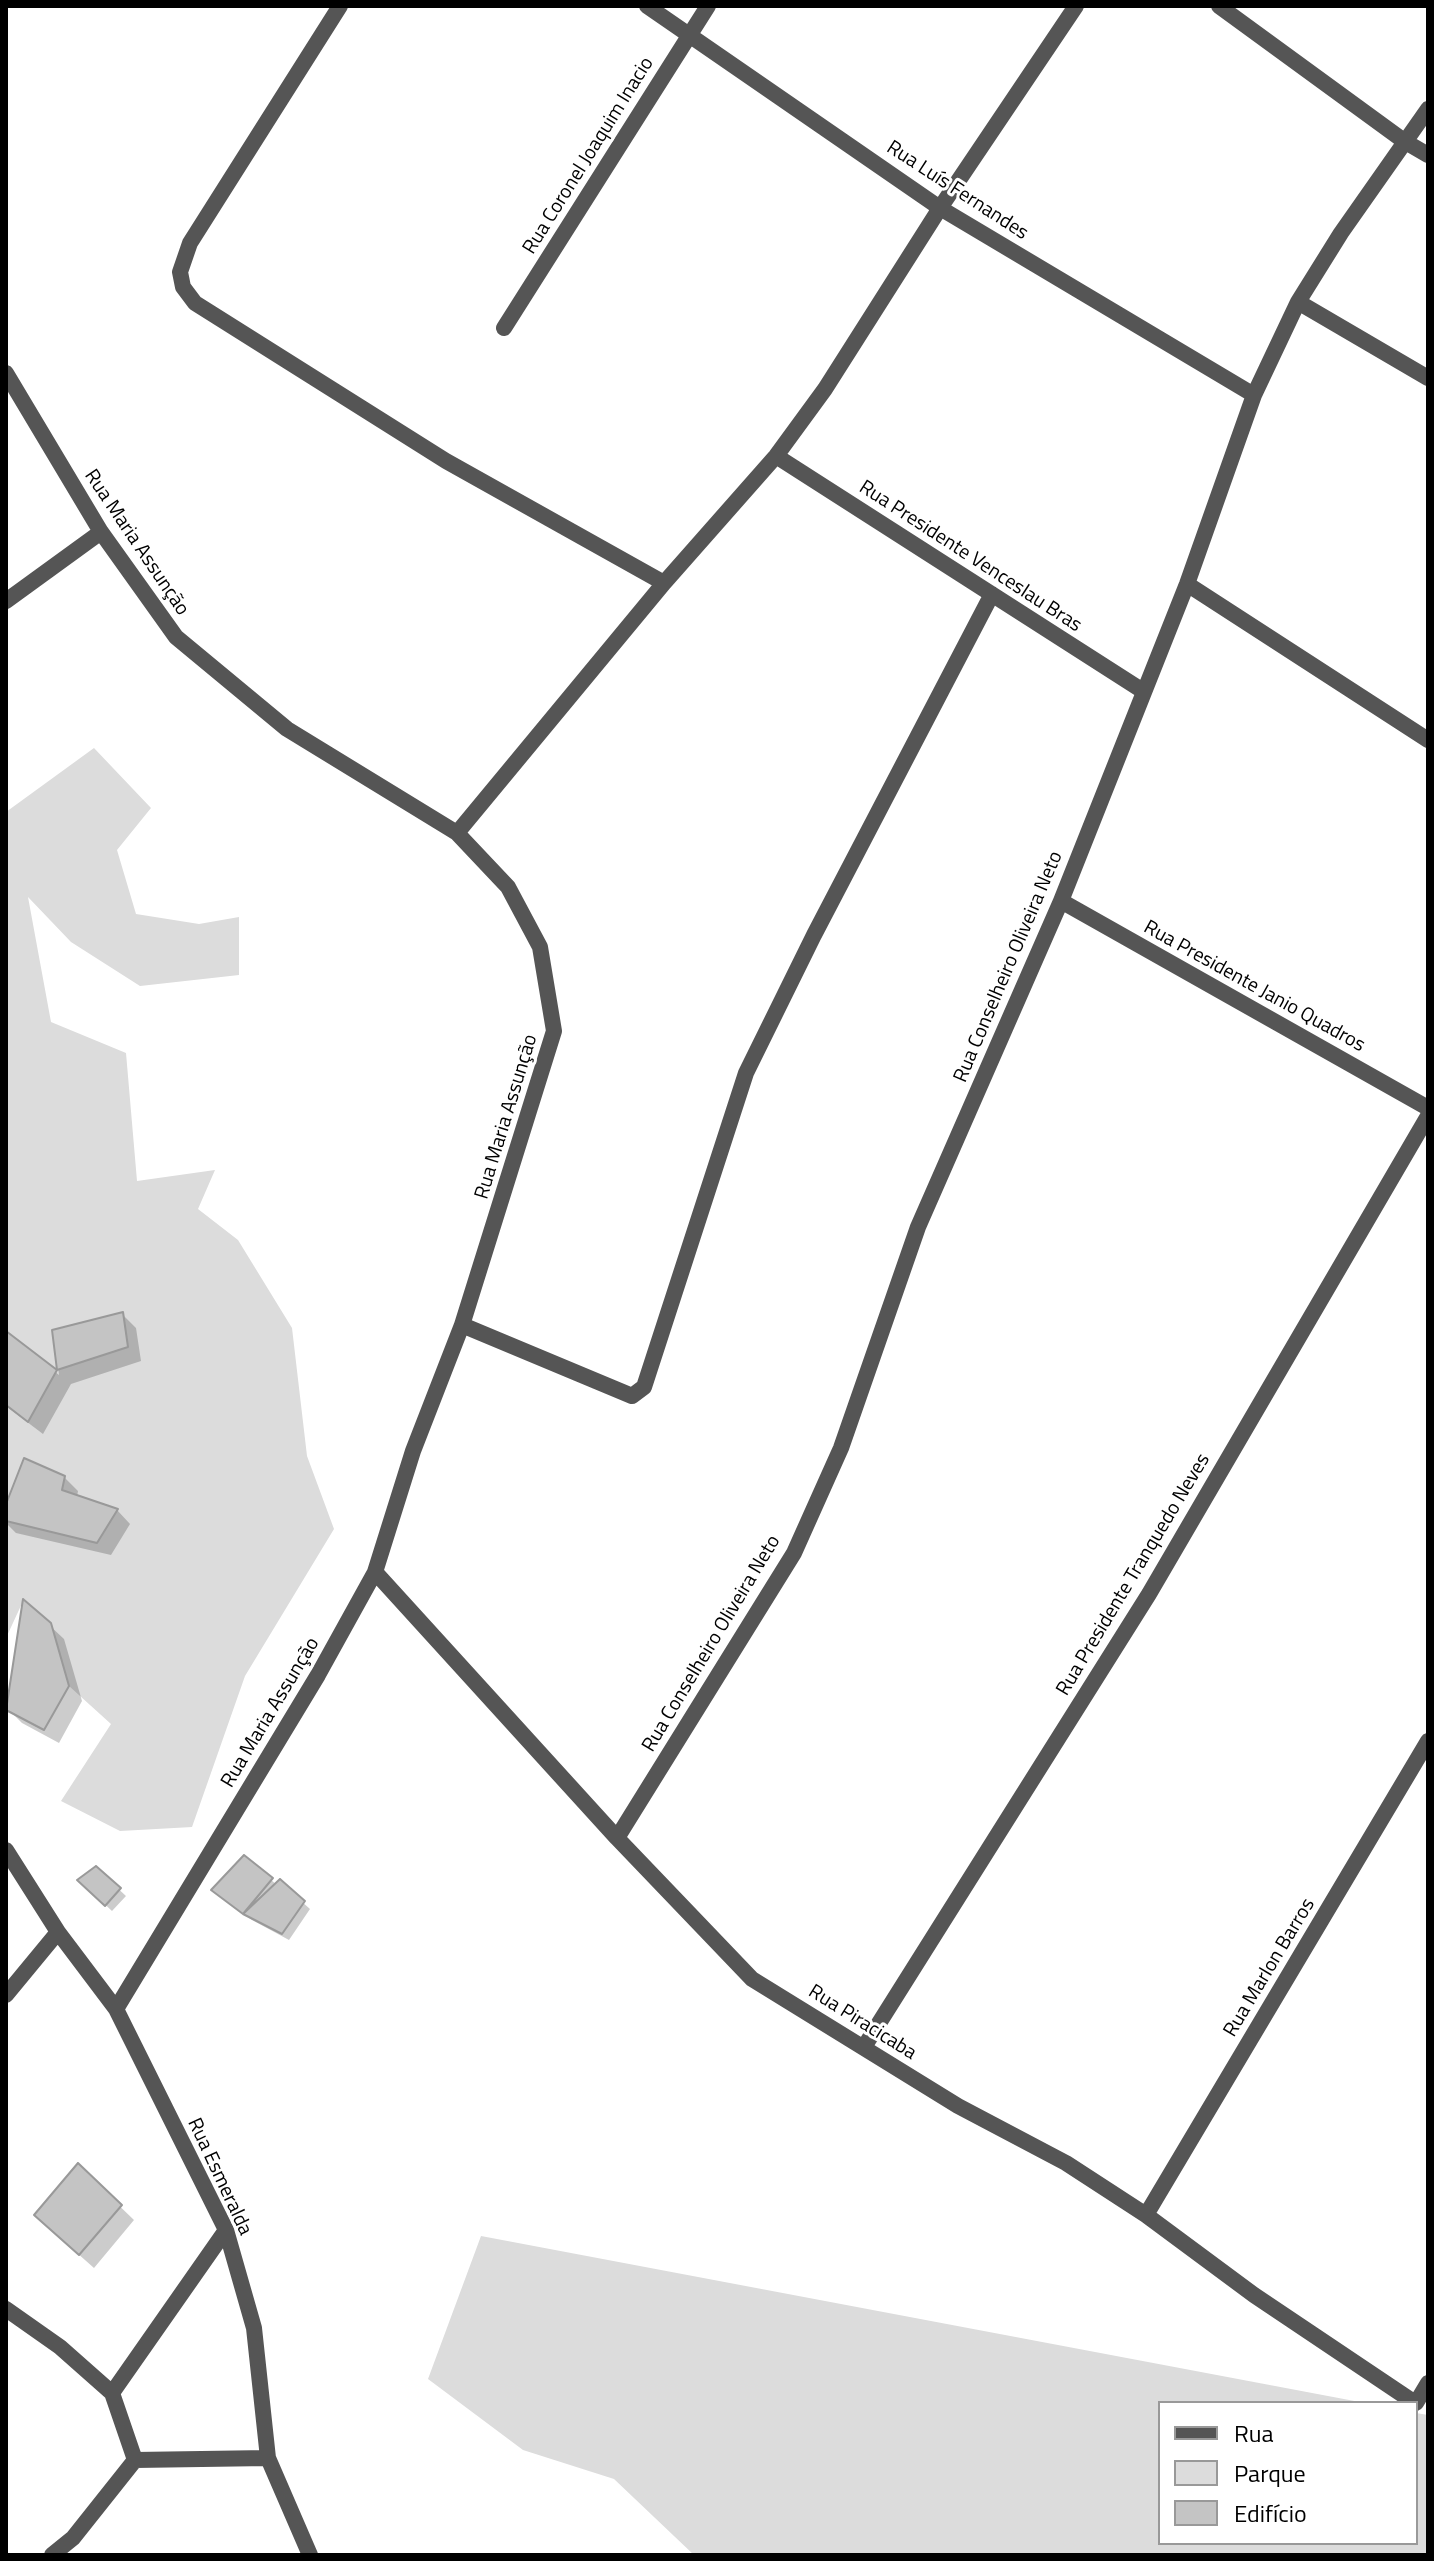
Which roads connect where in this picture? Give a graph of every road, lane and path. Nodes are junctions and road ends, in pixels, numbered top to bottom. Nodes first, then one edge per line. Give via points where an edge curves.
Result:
1 (340, 6) edge
2 (647, 6) edge
3 (708, 6) edge
4 (1076, 6) edge
5 (1219, 6) edge
6 (690, 34) junction
7 (1428, 109) edge
8 (1404, 141) junction
9 (1428, 155) edge
10 (940, 208) junction
11 (1298, 302) junction
12 (504, 328) dead end
13 (6, 373) edge
14 (1428, 378) edge
15 (1254, 395) junction
16 (776, 456) junction
17 (101, 532) junction
18 (664, 583) junction
19 (1187, 584) junction
20 (992, 594) junction
21 (6, 601) edge
22 (1143, 691) junction
23 (1428, 740) edge
24 (457, 833) junction
25 (1061, 901) junction
26 (1428, 1108) edge
27 (1428, 1116) edge
28 (462, 1325) junction
29 (375, 1572) junction
30 (1428, 1741) edge
31 (617, 1838) junction
32 (6, 1850) edge
33 (58, 1932) junction
34 (6, 1995) edge
35 (116, 2009) junction
36 (864, 2047) junction
37 (1146, 2215) junction
38 (226, 2230) junction
39 (6, 2309) edge
40 (1428, 2383) edge
41 (112, 2393) junction
42 (1413, 2401) edge
43 (1417, 2401) edge
44 (268, 2458) junction
45 (135, 2460) junction
46 (52, 2555) edge
47 (310, 2555) edge

1 - 18 street via 190,243 180,272 183,287 195,303 446,461
2 - 6 street, Rua Luís Fernandes
3 - 6 street, Rua Coronel Joaquim Inacio
4 - 10 street
5 - 8 street
6 - 10 street, Rua Luís Fernandes
6 - 12 street, Rua Coronel Joaquim Inacio
7 - 8 street, Rua Conselheiro Oliveira Neto
8 - 9 street
8 - 11 street, Rua Conselheiro Oliveira Neto
10 - 15 street, Rua Luís Fernandes
10 - 16 street
11 - 14 street
11 - 15 street, Rua Conselheiro Oliveira Neto
13 - 17 street, Rua Maria Assunção
15 - 19 street, Rua Conselheiro Oliveira Neto
16 - 18 street
16 - 20 street, Rua Presidente Venceslau Bras
17 - 21 street
17 - 24 street, Rua Maria Assunção via 176,637 287,729
18 - 24 street
19 - 22 street, Rua Conselheiro Oliveira Neto
19 - 23 street
20 - 22 street, Rua Presidente Venceslau Bras
20 - 28 street via 746,1073 644,1387 632,1396
22 - 25 street, Rua Conselheiro Oliveira Neto
24 - 28 street, Rua Maria Assunção via 508,887 540,947 554,1031
25 - 26 street, Rua Presidente Janio Quadros
25 - 31 street, Rua Conselheiro Oliveira Neto via 918,1227 841,1448 794,1553
27 - 36 street, Rua Presidente Tranquedo Neves via 1149,1594
28 - 29 street, Rua Maria Assunção via 413,1451
29 - 31 street, Rua Piracicaba
29 - 35 street, Rua Maria Assunção
30 - 37 street, Rua Marlon Barros
31 - 36 street, Rua Piracicaba via 752,1979
32 - 33 street, Rua Esmeralda
33 - 34 street
33 - 35 street, Rua Esmeralda
35 - 38 street, Rua Esmeralda
36 - 37 street, Rua Piracicaba
37 - 42 street, Rua Piracicaba
38 - 41 street
38 - 44 street, Rua Esmeralda via 254,2328
39 - 41 street
40 - 43 street
41 - 45 street
44 - 45 street
44 - 47 street, Rua Esmeralda
45 - 46 street via 73,2538

